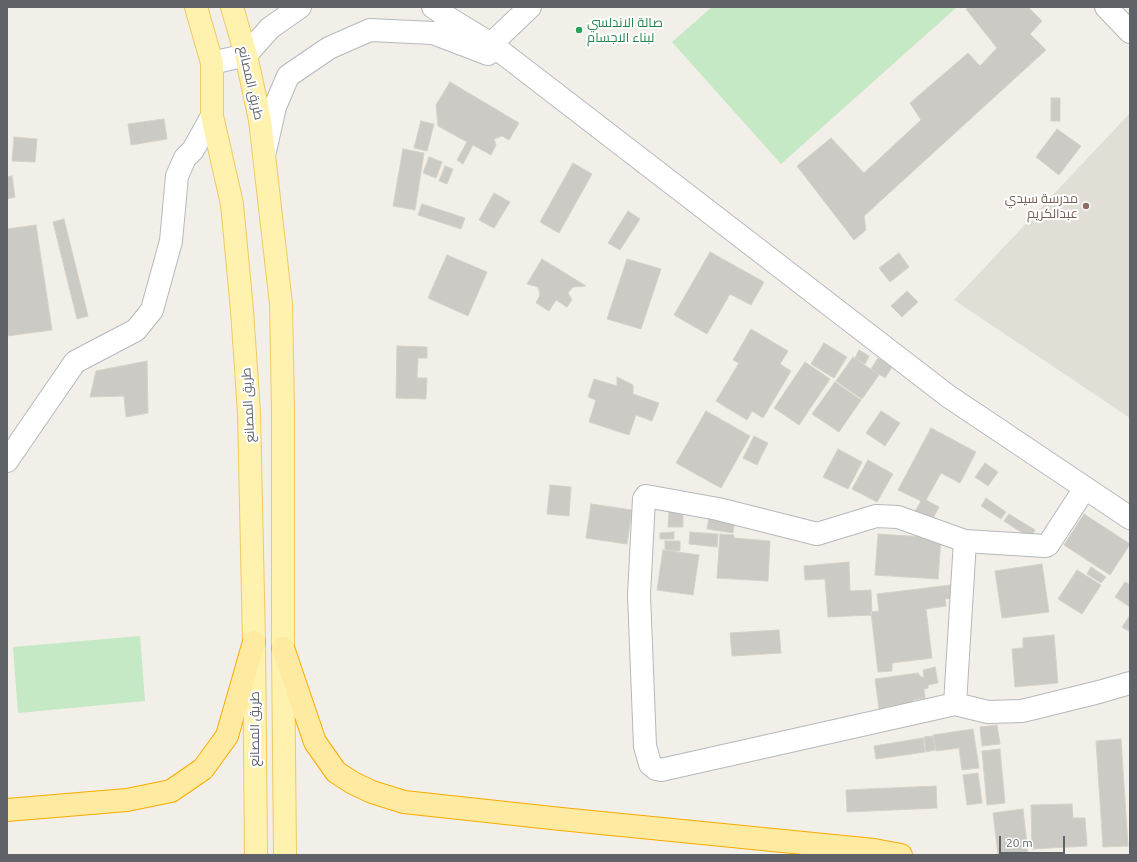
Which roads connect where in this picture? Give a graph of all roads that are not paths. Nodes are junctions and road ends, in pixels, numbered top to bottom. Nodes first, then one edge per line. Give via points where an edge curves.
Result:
1 (196, 7) edge
2 (232, 7) edge
3 (300, 7) edge
4 (433, 7) edge
5 (530, 7) edge
6 (1106, 7) edge
7 (1130, 32) edge
8 (491, 44) junction
9 (246, 55) junction
10 (212, 63) junction
11 (518, 65) junction
12 (212, 116) junction
13 (264, 154) junction
14 (7, 461) edge
15 (1085, 488) junction
16 (1130, 518) edge
17 (965, 541) junction
18 (254, 642) junction
19 (283, 648) junction
20 (1130, 683) edge
21 (956, 704) junction
22 (7, 810) edge
23 (256, 855) edge
24 (285, 855) edge
25 (901, 855) edge

1 - 10 main road, طريق المصانع
2 - 9 main road, طريق المصانع
3 - 9 street via 270,28
4 - 8 street
5 - 8 street
6 - 7 street
8 - 11 street
9 - 10 street
9 - 13 main road, طريق المصانع via 260,120
10 - 12 main road, طريق المصانع
11 - 13 street via 433,34 370,30 329,48 288,76 274,107
11 - 15 street via 948,396
12 - 14 street via 193,150 185,158 177,176 171,241 152,310 136,330 75,362
12 - 18 main road, طريق المصانع via 232,204 242,310 249,413
13 - 19 main road, طريق المصانع via 281,304
15 - 16 street
15 - 17 street via 1048,545
17 - 21 street
17 - 21 street via 898,517 876,516 817,534 718,509 648,496 644,498 639,596 644,738 648,759 656,769 661,770
18 - 22 highway via 227,736 203,769 171,791 127,800
18 - 23 main road, طريق المصانع
19 - 24 main road, طريق المصانع
19 - 25 highway via 315,742 336,772 372,792 404,802 874,850
20 - 21 street via 1022,710 988,712

